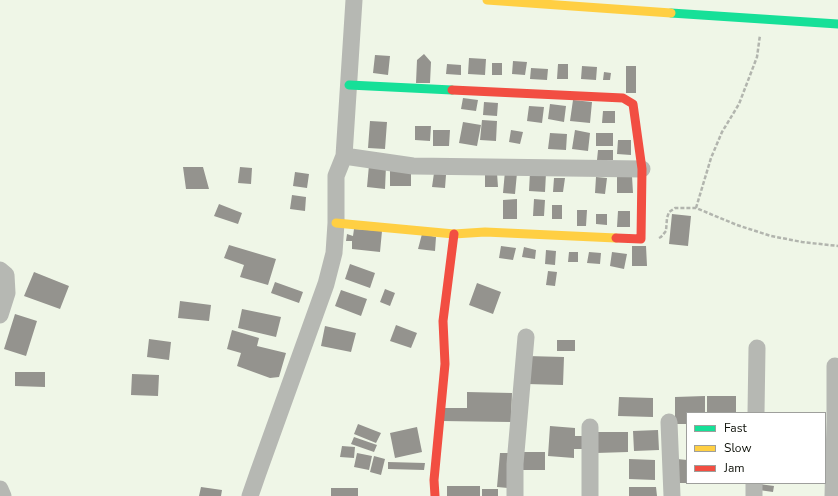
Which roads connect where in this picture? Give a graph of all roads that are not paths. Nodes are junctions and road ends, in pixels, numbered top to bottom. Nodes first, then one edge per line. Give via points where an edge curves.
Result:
1 (354, 0) edge
2 (486, 0) edge
3 (838, 24) edge
4 (349, 85) junction
5 (344, 156) junction
6 (642, 169) junction
7 (336, 223) junction
8 (454, 234) junction
9 (0, 270) edge
10 (0, 315) edge
11 (526, 337) dead end
12 (757, 348) dead end
13 (836, 366) dead end
14 (756, 412) edge
15 (669, 422) dead end
16 (590, 428) dead end
17 (754, 484) edge
18 (0, 489) edge
19 (3, 496) edge
20 (250, 496) edge
21 (435, 496) edge
22 (515, 496) edge
23 (590, 496) edge
24 (672, 496) edge
25 (754, 496) edge
26 (833, 496) edge

1 - 4 street
2 - 3 street
4 - 5 street
4 - 6 street via 623,98 633,104
5 - 6 street via 413,166
5 - 7 street via 336,176
6 - 8 street via 641,239 485,232
7 - 8 street
7 - 20 street via 334,253 326,284
8 - 21 street via 443,321 444,364 434,480
9 - 10 street via 6,275 7,293
11 - 22 street via 515,464
12 - 14 street
13 - 26 street
15 - 24 street
16 - 23 street
17 - 25 street
18 - 19 street

